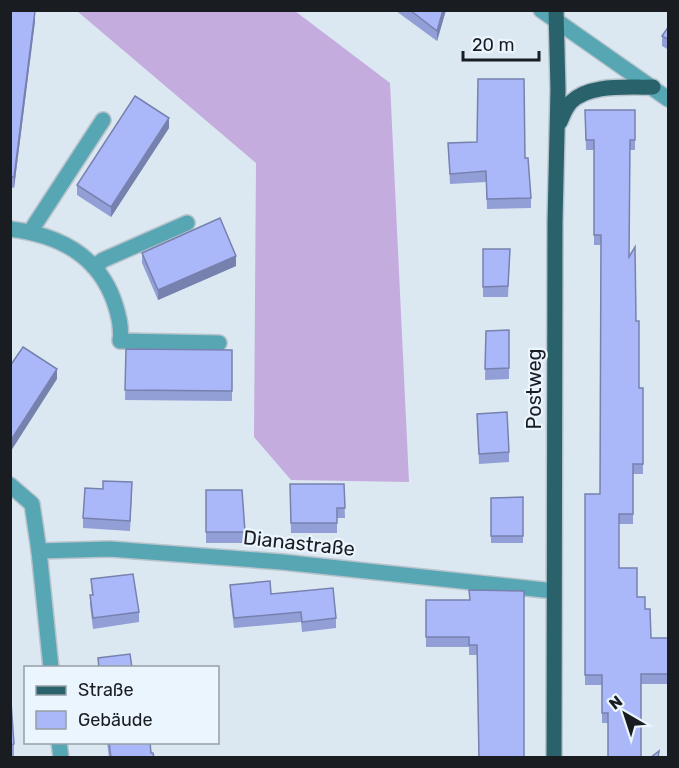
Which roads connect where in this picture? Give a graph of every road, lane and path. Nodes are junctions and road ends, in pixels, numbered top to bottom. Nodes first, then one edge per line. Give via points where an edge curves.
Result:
1 (541, 10) edge
2 (556, 16) edge
3 (653, 87) junction
4 (669, 99) edge
5 (103, 120) dead end
6 (557, 128) junction
7 (187, 223) dead end
8 (10, 229) edge
9 (30, 232) junction
10 (94, 267) junction
11 (219, 343) dead end
12 (10, 485) edge
13 (39, 551) junction
14 (554, 591) junction
15 (51, 666) edge
16 (554, 758) edge

1 - 2 street
2 - 3 street
2 - 6 main road, Postweg
3 - 4 street
3 - 6 main road via 586,93 572,100
5 - 9 street
6 - 14 main road, Postweg
7 - 10 street
8 - 9 street
9 - 10 street via 64,244
10 - 11 street via 113,298 122,331 120,341
12 - 13 street via 32,504
13 - 14 street, Dianastraße via 110,549 282,562
13 - 15 street
14 - 16 main road, Postweg

